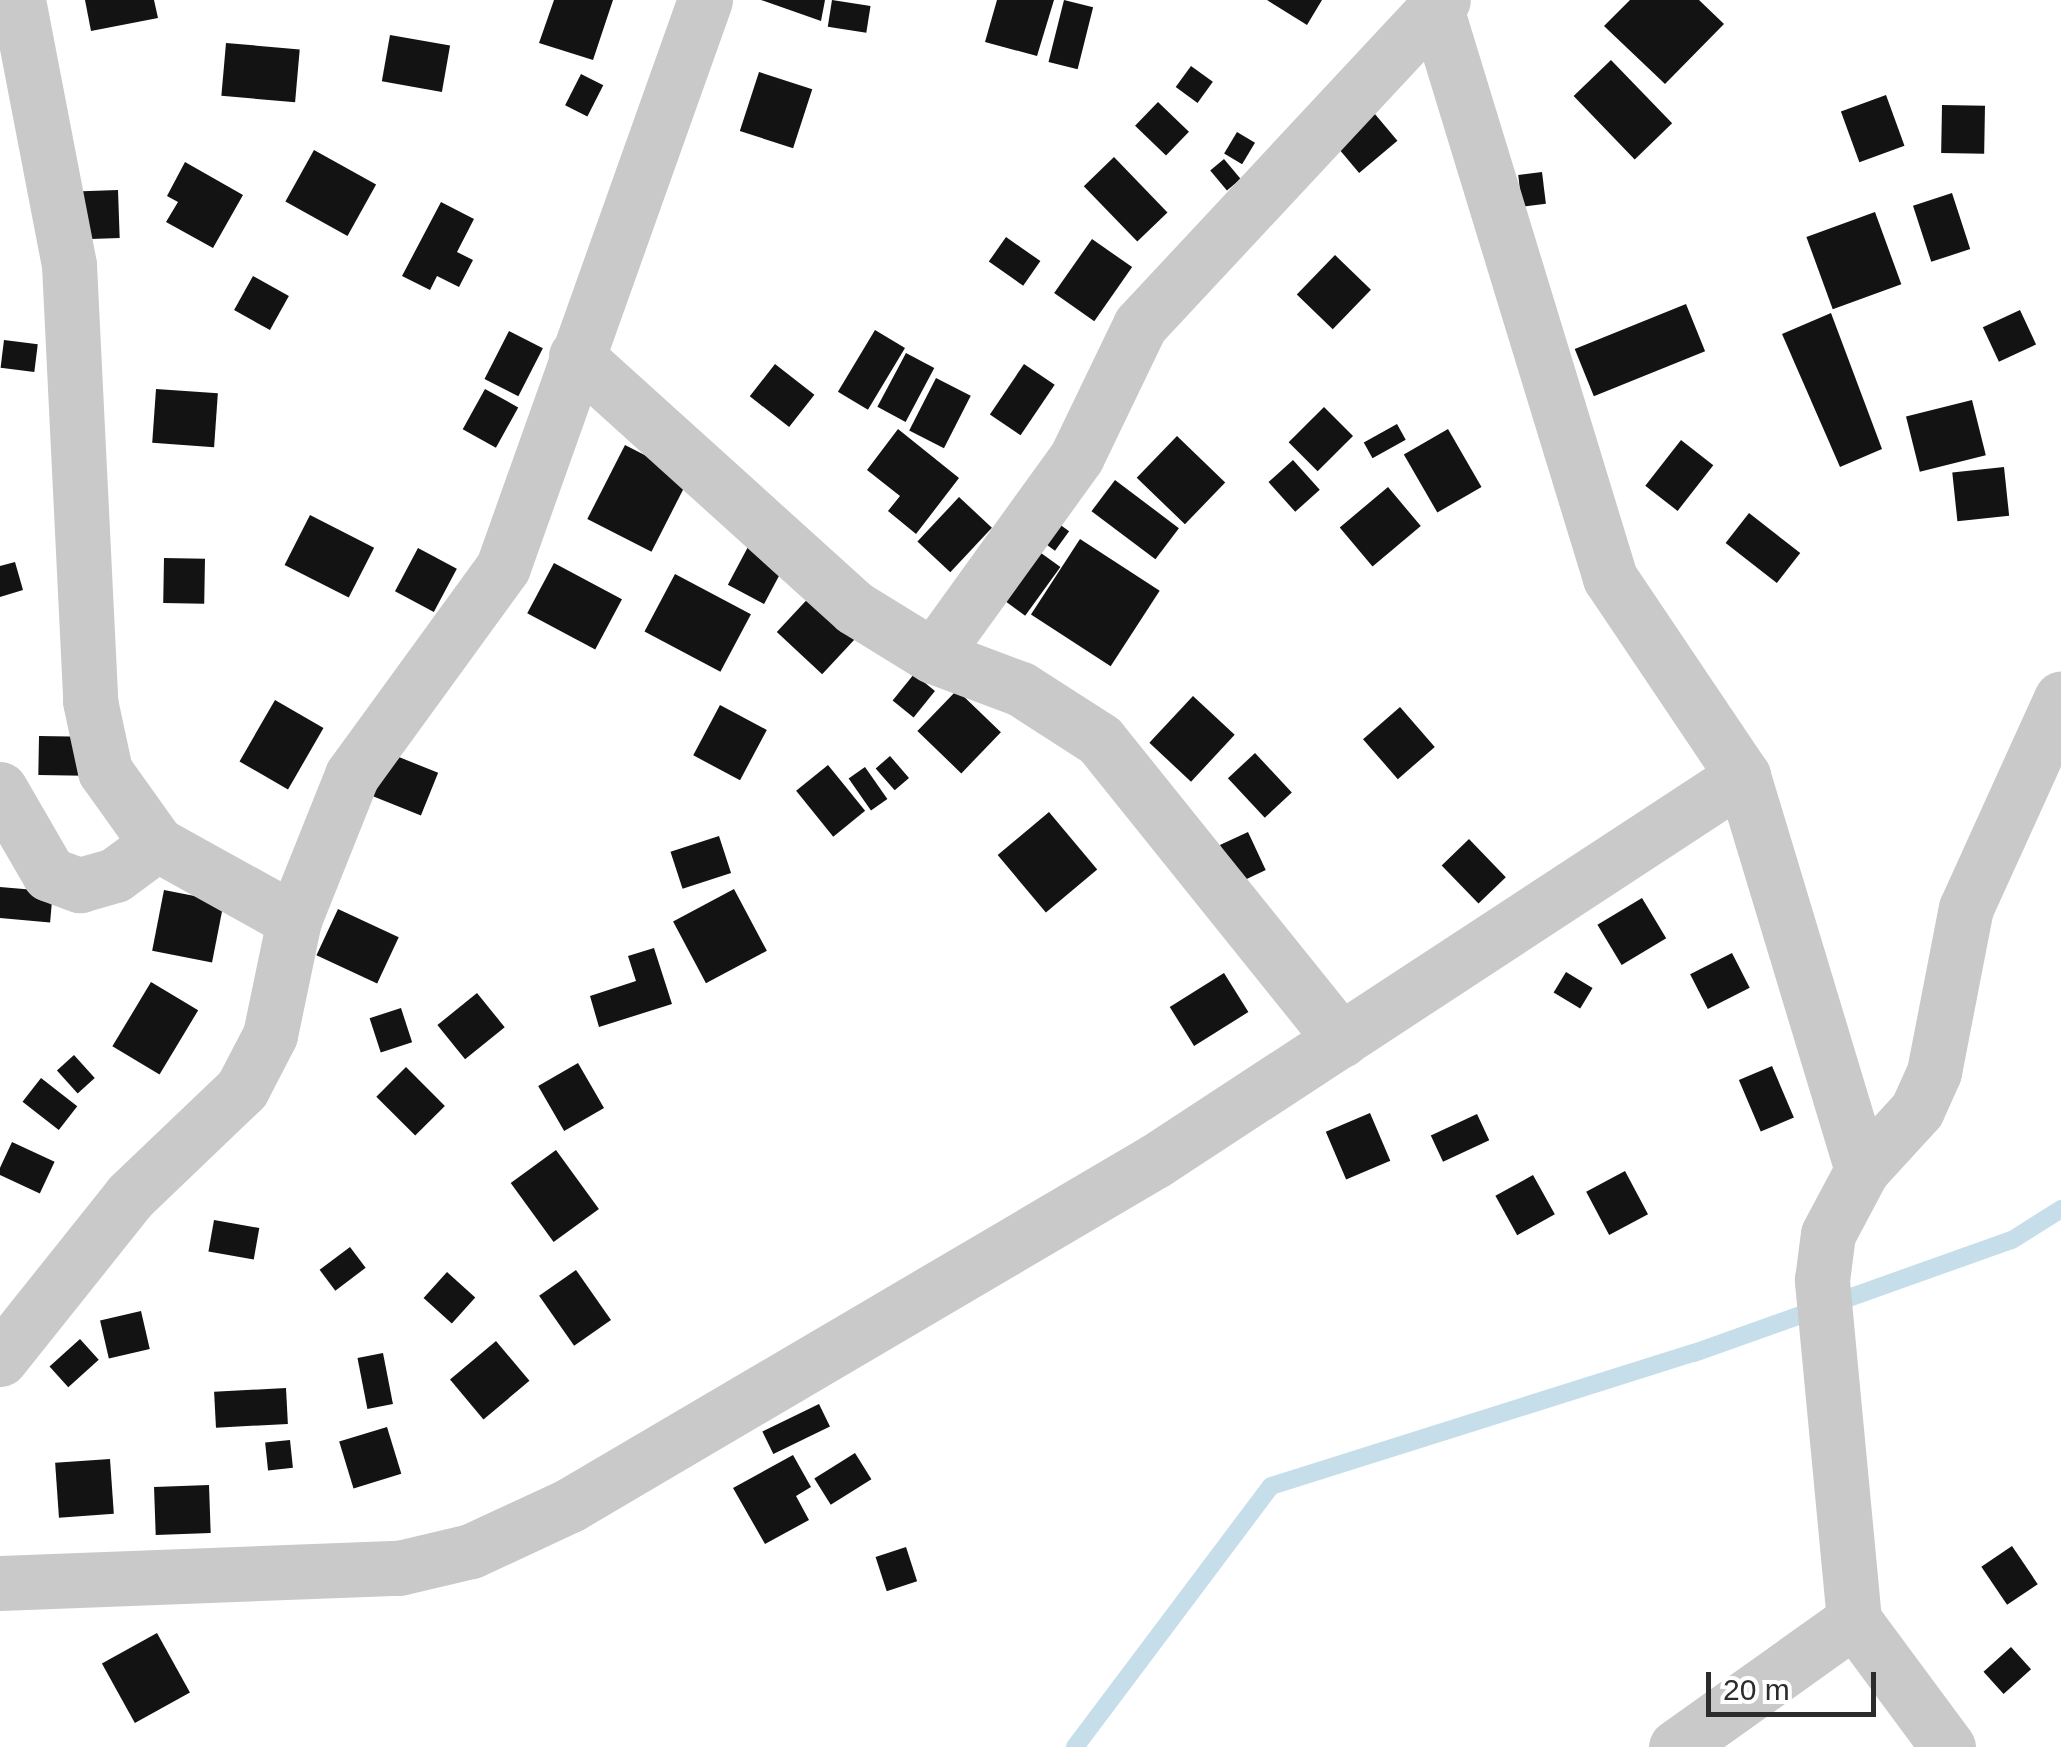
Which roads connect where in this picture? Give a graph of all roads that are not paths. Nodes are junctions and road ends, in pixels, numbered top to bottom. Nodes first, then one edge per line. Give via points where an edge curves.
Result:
1 (18, 0) edge
2 (705, 0) edge
3 (1441, 7) edge
4 (576, 356) junction
5 (934, 656) junction
6 (2061, 699) edge
7 (1742, 776) junction
8 (0, 788) edge
9 (157, 844) junction
10 (294, 920) junction
11 (1341, 1040) junction
12 (1862, 1170) junction
13 (0, 1359) edge
14 (0, 1583) edge
15 (1854, 1620) junction
16 (1676, 1747) edge
17 (1948, 1747) edge

1 - 9 street via 69,264 90,701 105,771
2 - 4 street
3 - 5 street via 1140,326 1078,456
3 - 7 street via 1610,578
4 - 5 street via 855,608
4 - 10 street via 503,567 370,745
5 - 11 street via 1021,689 1100,740
6 - 12 street via 1966,908 1934,1072 1917,1110
7 - 11 street
7 - 12 street
8 - 9 street via 49,874 80,885 115,875
9 - 10 street
10 - 13 street via 270,1035 242,1089 130,1196
11 - 14 street via 1104,1192 570,1504 471,1551 398,1568
12 - 15 street via 1828,1234 1822,1280
15 - 16 street
15 - 17 street

